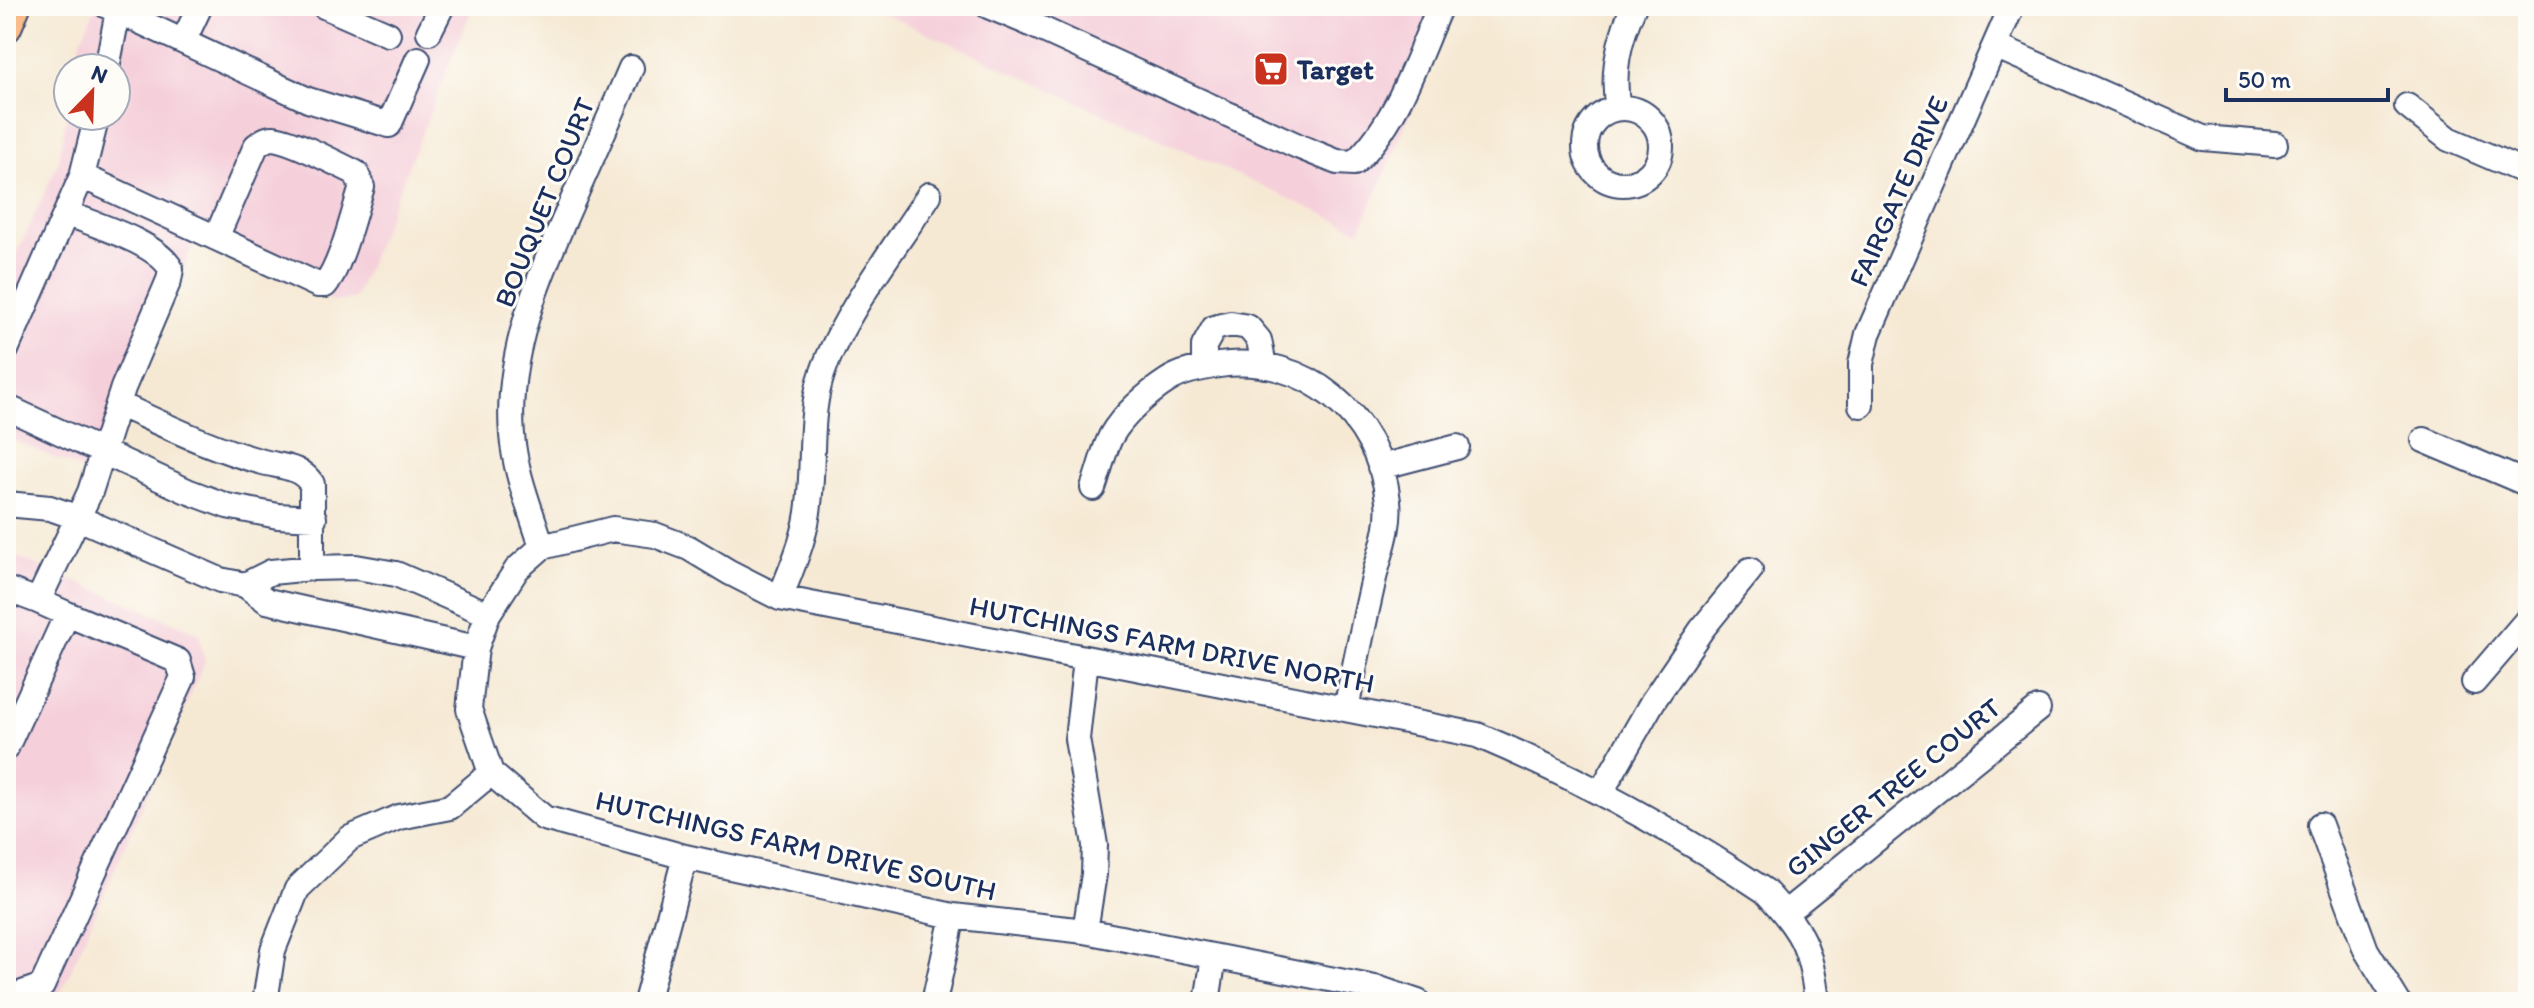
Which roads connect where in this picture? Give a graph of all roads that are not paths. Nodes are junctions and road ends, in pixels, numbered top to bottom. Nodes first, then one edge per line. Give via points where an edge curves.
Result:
1 (15, 6) edge
2 (200, 6) edge
3 (324, 6) edge
4 (442, 6) edge
5 (988, 6) edge
6 (1440, 6) edge
7 (1634, 6) edge
8 (2012, 6) edge
9 (124, 10) edge
10 (1026, 13) edge
11 (6, 27) edge
12 (429, 32) dead end
13 (388, 34) dead end
14 (184, 40) junction
15 (1995, 46) junction
16 (112, 52) edge
17 (418, 59) dead end
18 (631, 68) dead end
19 (2407, 106) dead end
20 (1618, 108) dead end
21 (93, 132) edge
22 (2275, 144) dead end
23 (2528, 173) edge
24 (82, 176) junction
25 (929, 195) dead end
26 (66, 213) junction
27 (216, 238) junction
28 (6, 350) edge
29 (1264, 366) junction
30 (1204, 367) junction
31 (118, 404) junction
32 (1861, 405) dead end
33 (6, 407) edge
34 (2424, 440) dead end
35 (1457, 447) dead end
36 (102, 452) junction
37 (1380, 467) junction
38 (2528, 484) edge
39 (1093, 488) dead end
40 (6, 504) edge
41 (76, 517) junction
42 (314, 518) junction
43 (542, 547) junction
44 (312, 568) junction
45 (1750, 570) dead end
46 (245, 585) junction
47 (6, 589) edge
48 (780, 598) junction
49 (38, 601) junction
50 (67, 614) junction
51 (488, 614) junction
52 (2528, 619) edge
53 (476, 648) junction
54 (1086, 659) junction
55 (2474, 682) dead end
56 (1346, 709) junction
57 (2038, 709) dead end
58 (6, 748) edge
59 (491, 773) junction
60 (1601, 792) junction
61 (2320, 825) dead end
62 (685, 857) junction
63 (1785, 913) junction
64 (953, 916) junction
65 (1085, 931) junction
66 (1214, 957) junction
67 (6, 999) edge
68 (265, 1002) edge
69 (646, 1002) edge
70 (934, 1002) edge
71 (1207, 1002) edge
72 (1418, 1002) edge
73 (1817, 1002) edge
74 (2398, 1002) edge

1 - 11 main road
2 - 14 street
3 - 13 street
4 - 12 street
5 - 10 street
6 - 10 street via 1396,103 1371,148 1354,163 1300,147
7 - 20 street via 1616,63
8 - 15 street, FAIRGATE DRIVE
9 - 14 street
9 - 16 street
14 - 17 street via 308,100 389,125
15 - 22 street via 2203,138
15 - 32 street, FAIRGATE DRIVE via 1868,334 1861,364
18 - 43 street, BOUQUET COURT via 534,288 518,351 512,437
19 - 23 street via 2449,139
21 - 24 street
24 - 26 street
24 - 27 street
25 - 48 street via 844,326 820,381 804,533
26 - 28 street
26 - 31 street via 147,247 165,258 171,269
27 - 27 street via 325,285 337,264 362,187 360,179 285,141 263,140
29 - 30 street
29 - 30 street via 1259,340 1248,327 1231,324 1214,328 1204,346
29 - 37 street via 1309,379 1335,396 1369,437
30 - 39 street via 1168,380 1140,402 1111,436
31 - 36 street
31 - 42 street via 224,451 307,475
33 - 36 street
34 - 38 street
35 - 37 street
36 - 41 street
36 - 42 street via 227,506
37 - 56 street via 1388,502 1386,534
40 - 41 street via 50,508
41 - 46 street via 220,580
41 - 49 street
42 - 44 street
43 - 48 street, HUTCHINGS FARM DRIVE NORTH via 613,529 655,535
43 - 51 street, HUTCHINGS FARM DRIVE NORTH via 517,569
44 - 46 street via 271,572
44 - 51 street via 356,567 396,574
45 - 60 street via 1653,701
46 - 53 street via 267,601
47 - 49 street
48 - 54 street, HUTCHINGS FARM DRIVE NORTH
49 - 50 street
50 - 58 street
50 - 67 street via 178,661 183,677 42,986
51 - 53 street, HUTCHINGS FARM DRIVE NORTH
52 - 55 street
53 - 59 street via 469,709
54 - 56 street, HUTCHINGS FARM DRIVE NORTH
54 - 65 street via 1077,739 1095,845
56 - 60 street, HUTCHINGS FARM DRIVE NORTH via 1477,735
57 - 63 street, GINGER TREE COURT
59 - 62 street, HUTCHINGS FARM DRIVE SOUTH via 544,818
59 - 68 street via 450,807 399,817 350,838 297,889 273,950
60 - 63 street, HUTCHINGS FARM DRIVE NORTH via 1741,875
61 - 74 street via 2366,950
62 - 64 street, HUTCHINGS FARM DRIVE SOUTH
62 - 69 street
63 - 73 street, HUTCHINGS FARM DRIVE NORTH via 1804,940
64 - 65 street, HUTCHINGS FARM DRIVE SOUTH
64 - 70 street
65 - 66 street, HUTCHINGS FARM DRIVE SOUTH
66 - 71 street
66 - 72 street, HUTCHINGS FARM DRIVE SOUTH via 1380,989

